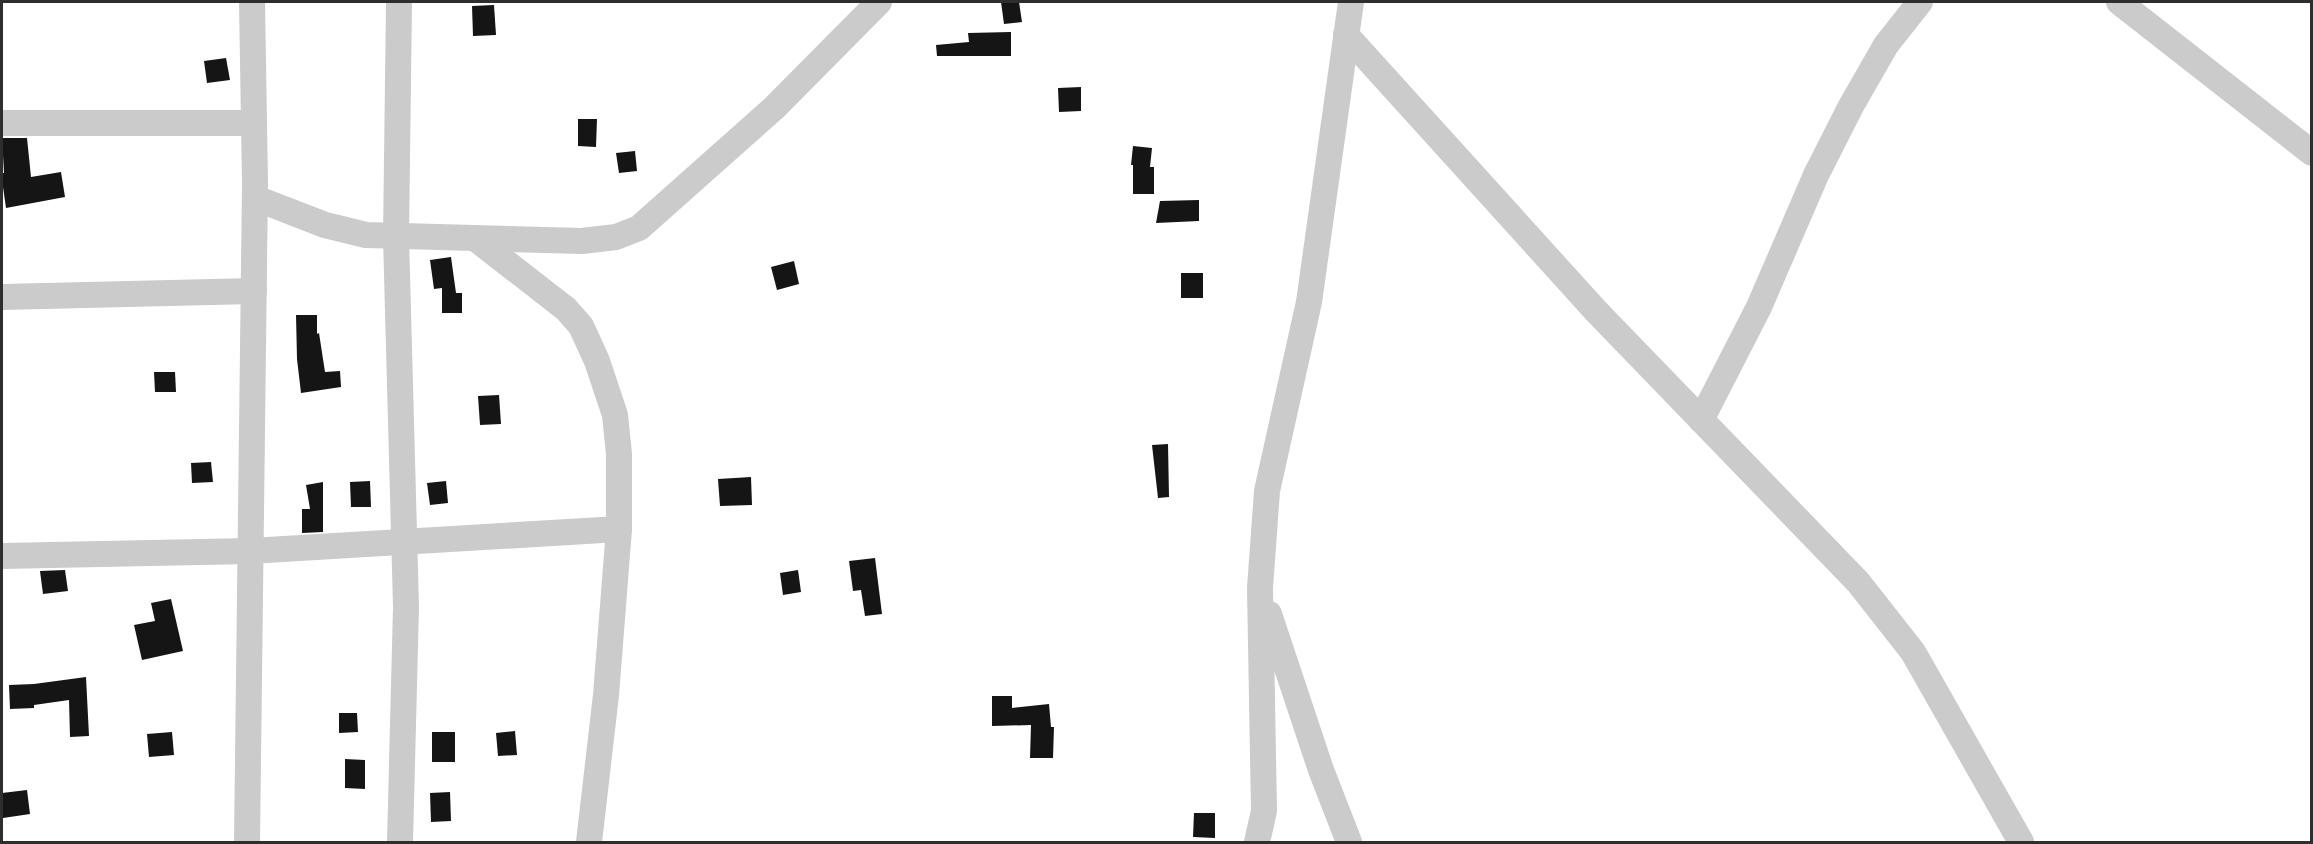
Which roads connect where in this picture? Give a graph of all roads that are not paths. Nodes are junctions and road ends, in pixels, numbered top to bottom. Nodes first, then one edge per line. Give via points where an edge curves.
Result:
1 (252, 2) edge
2 (399, 2) edge
3 (879, 2) edge
4 (1351, 2) edge
5 (1920, 2) edge
6 (2119, 2) edge
7 (1346, 35) junction
8 (2, 123) edge
9 (254, 123) junction
10 (2312, 153) edge
11 (255, 198) junction
12 (396, 237) junction
13 (476, 239) junction
14 (254, 291) junction
15 (2, 297) edge
16 (1701, 420) junction
17 (619, 529) junction
18 (404, 541) junction
19 (250, 552) junction
20 (2, 556) edge
21 (1260, 588) junction
22 (247, 843) edge
23 (400, 843) edge
24 (589, 843) edge
25 (1257, 843) edge
26 (1348, 843) edge
27 (2021, 843) edge

1 - 9 street
2 - 12 street
3 - 13 street via 774,108 639,228 616,237 582,241
4 - 7 street
5 - 16 street via 1886,45 1851,106 1816,174 1759,306
6 - 10 street
7 - 16 street via 1596,311
7 - 21 street via 1309,302 1266,491
8 - 9 street
9 - 11 street
11 - 12 street via 325,225 366,235
11 - 14 street
12 - 13 street
12 - 18 street
13 - 17 street via 566,309 581,326 615,415
14 - 15 street
14 - 19 street
16 - 27 street via 1858,582 1913,652
17 - 18 street
17 - 24 street
18 - 19 street
18 - 23 street
19 - 20 street
19 - 22 street
21 - 25 street via 1264,812
21 - 26 street

